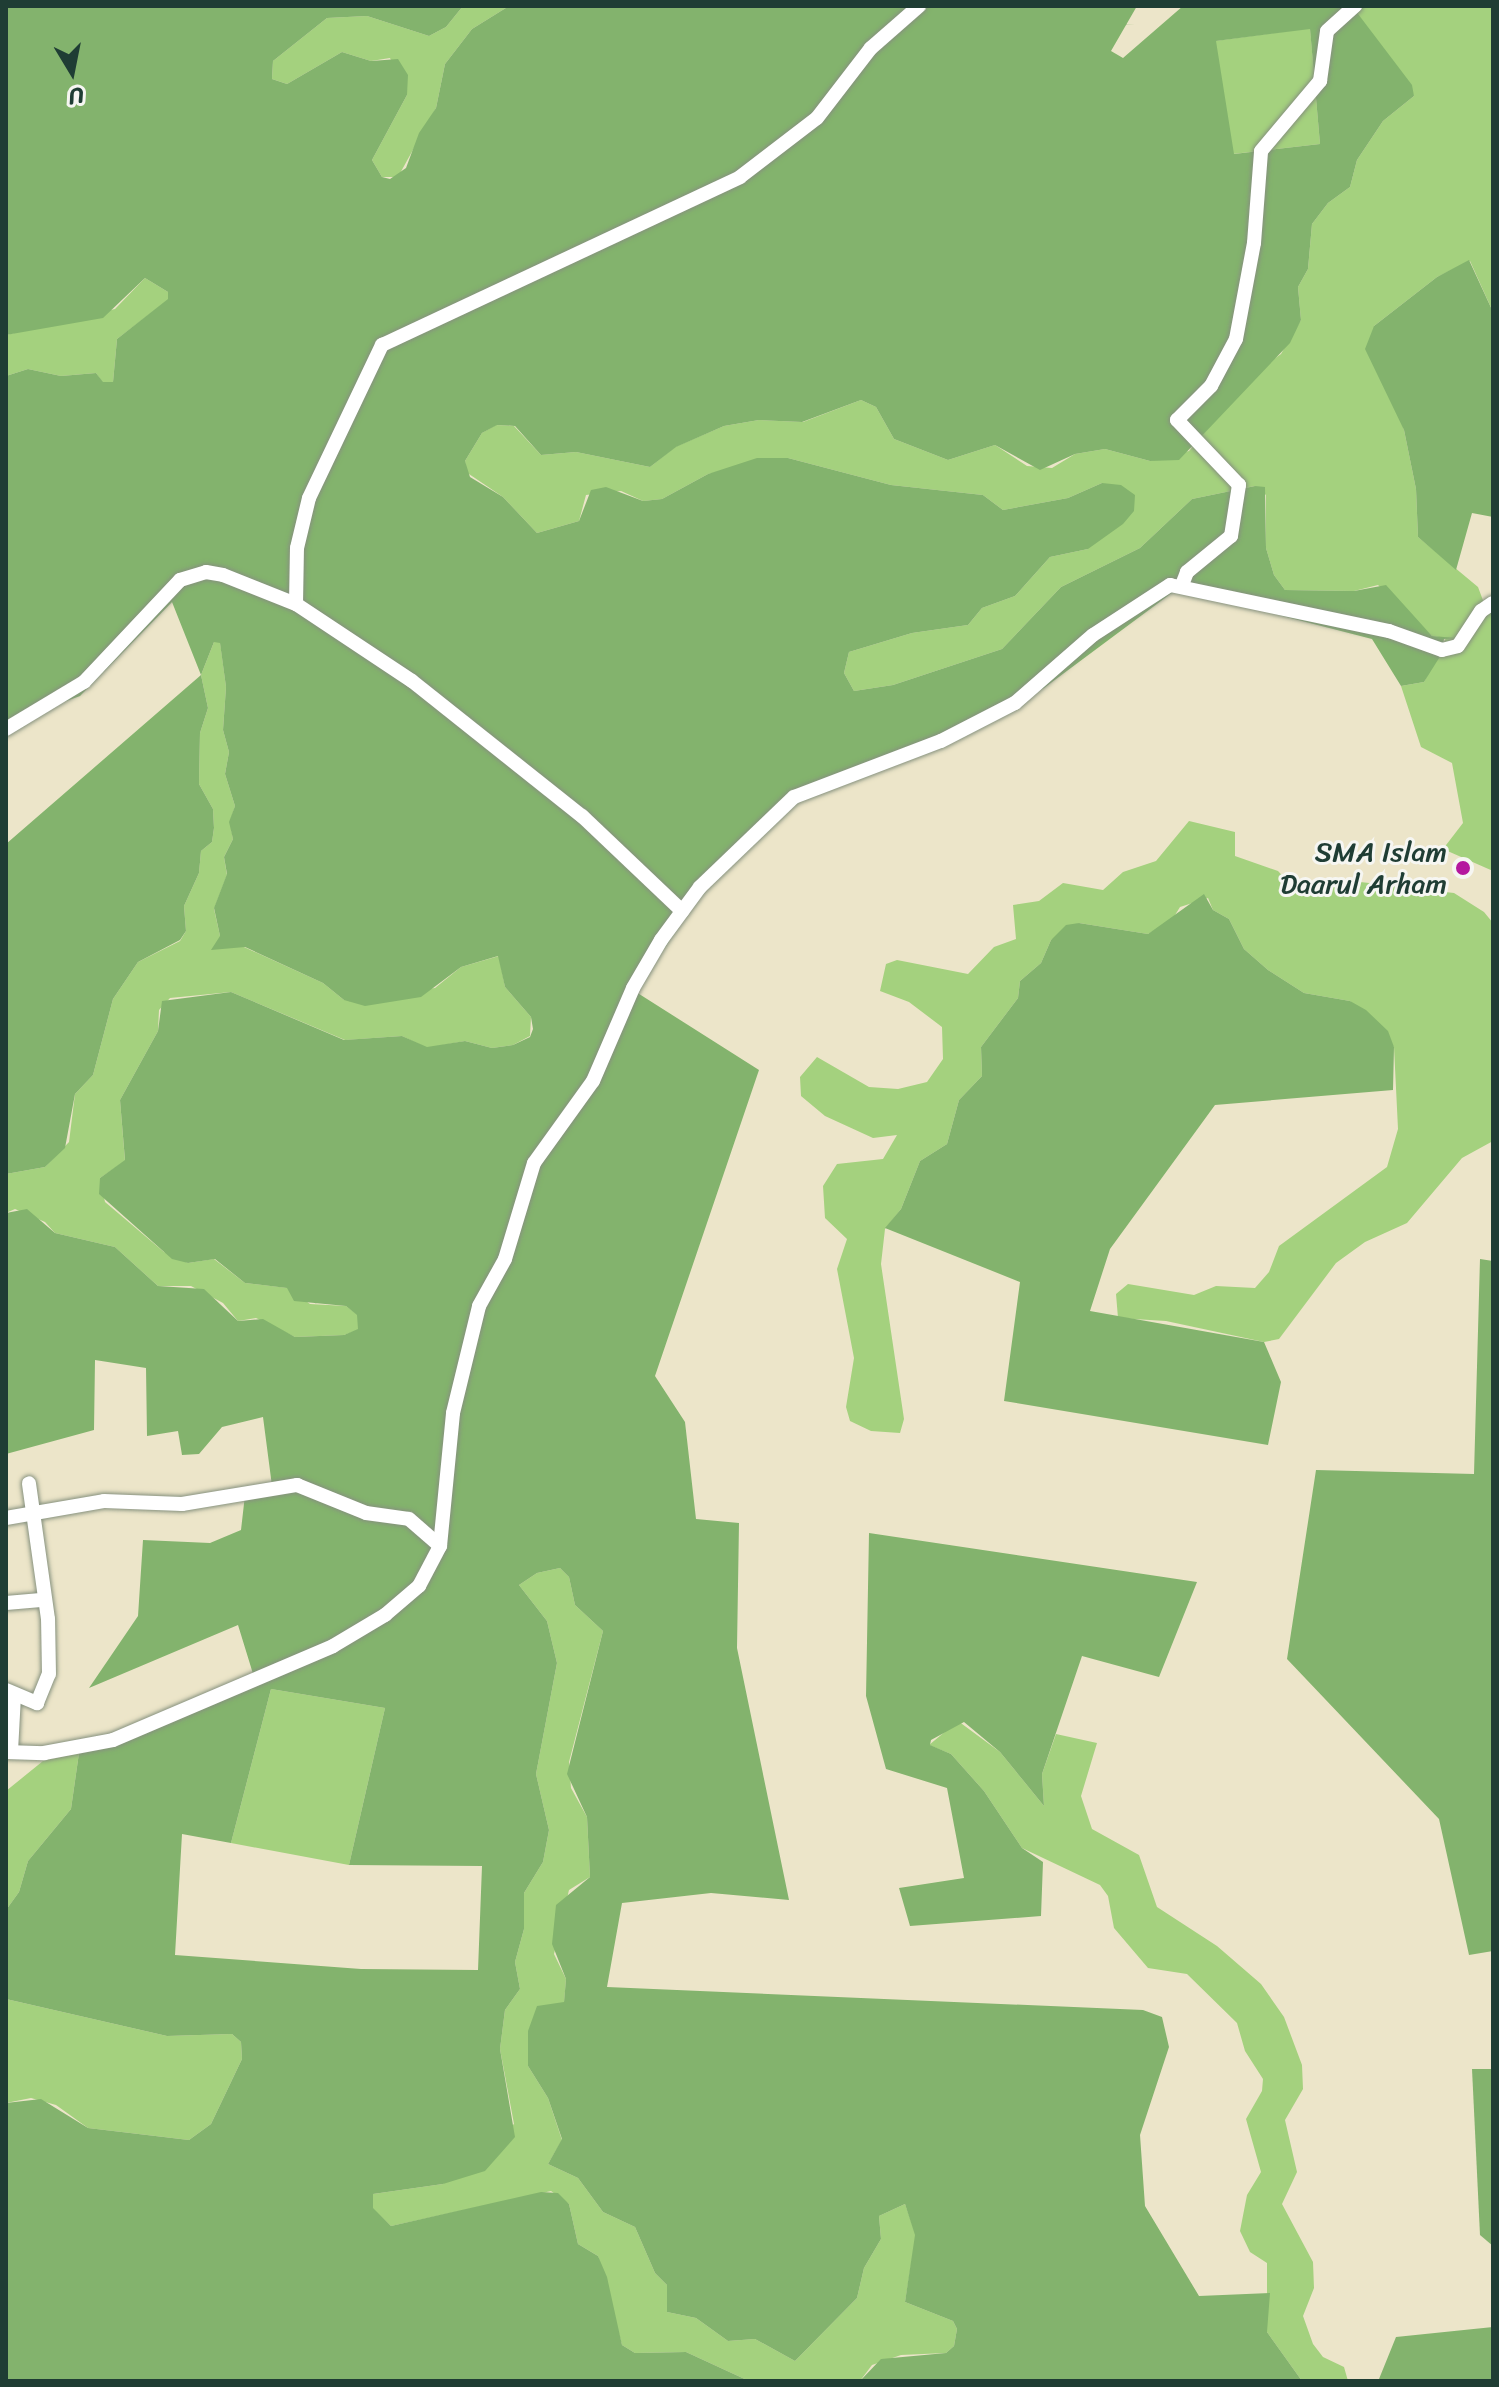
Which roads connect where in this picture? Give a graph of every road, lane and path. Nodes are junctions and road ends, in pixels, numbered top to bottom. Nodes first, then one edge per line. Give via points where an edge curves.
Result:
1 (919, 6) edge
2 (1355, 6) edge
3 (1182, 585) junction
4 (1493, 603) edge
5 (296, 604) junction
6 (6, 729) edge
7 (682, 911) junction
8 (29, 1483) dead end
9 (36, 1512) junction
10 (6, 1518) edge
11 (440, 1546) junction
12 (41, 1600) junction
13 (6, 1603) edge
14 (10, 1692) edge
15 (8, 1752) edge

1 - 5 street via 863,57 817,118 740,177 382,345 309,498 297,548
2 - 3 street via 1327,31 1320,81 1261,151 1254,243 1236,339 1211,386 1177,420 1239,485 1231,536 1187,572
3 - 4 street via 1389,631 1442,650 1458,646 1481,611
3 - 7 street via 1164,587 1093,635 1015,703 941,741 794,797 746,838
5 - 6 street via 223,575 192,574 180,580 84,682
5 - 7 street via 412,681 521,765
7 - 11 street via 633,988 593,1081 534,1163 505,1259 479,1306 453,1413
8 - 9 street
9 - 10 street
9 - 11 street via 104,1501 182,1504 297,1485 366,1513 409,1519
9 - 12 street
11 - 15 street via 419,1586 385,1615 333,1646 106,1743 44,1753
12 - 13 street
12 - 14 street via 48,1619 49,1674 37,1703
14 - 15 street

